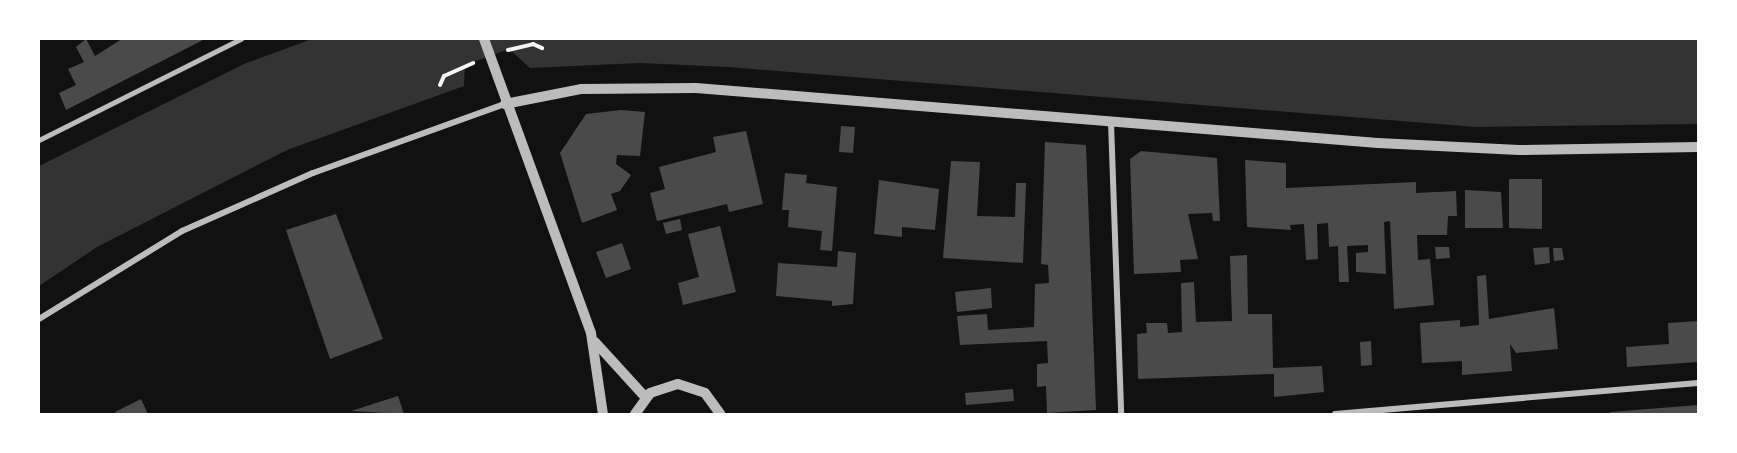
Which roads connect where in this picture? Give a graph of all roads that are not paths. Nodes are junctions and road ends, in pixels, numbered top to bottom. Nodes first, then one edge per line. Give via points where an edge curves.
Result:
1 (241, 39) edge
2 (484, 39) edge
3 (505, 104) junction
4 (1112, 123) junction
5 (39, 140) edge
6 (1698, 147) edge
7 (39, 320) edge
8 (591, 333) junction
9 (1698, 383) edge
10 (645, 398) junction
11 (603, 414) edge
12 (635, 414) edge
13 (720, 414) edge
14 (1120, 414) edge
15 (1335, 414) edge

1 - 5 lane
2 - 3 street
3 - 4 street via 581,89 672,87
3 - 7 street via 313,173 182,231
3 - 8 street
4 - 6 street via 1440,147
4 - 14 street
8 - 10 street via 606,360
8 - 11 street
9 - 15 street
10 - 12 street
10 - 13 street via 663,386 685,384 710,397

